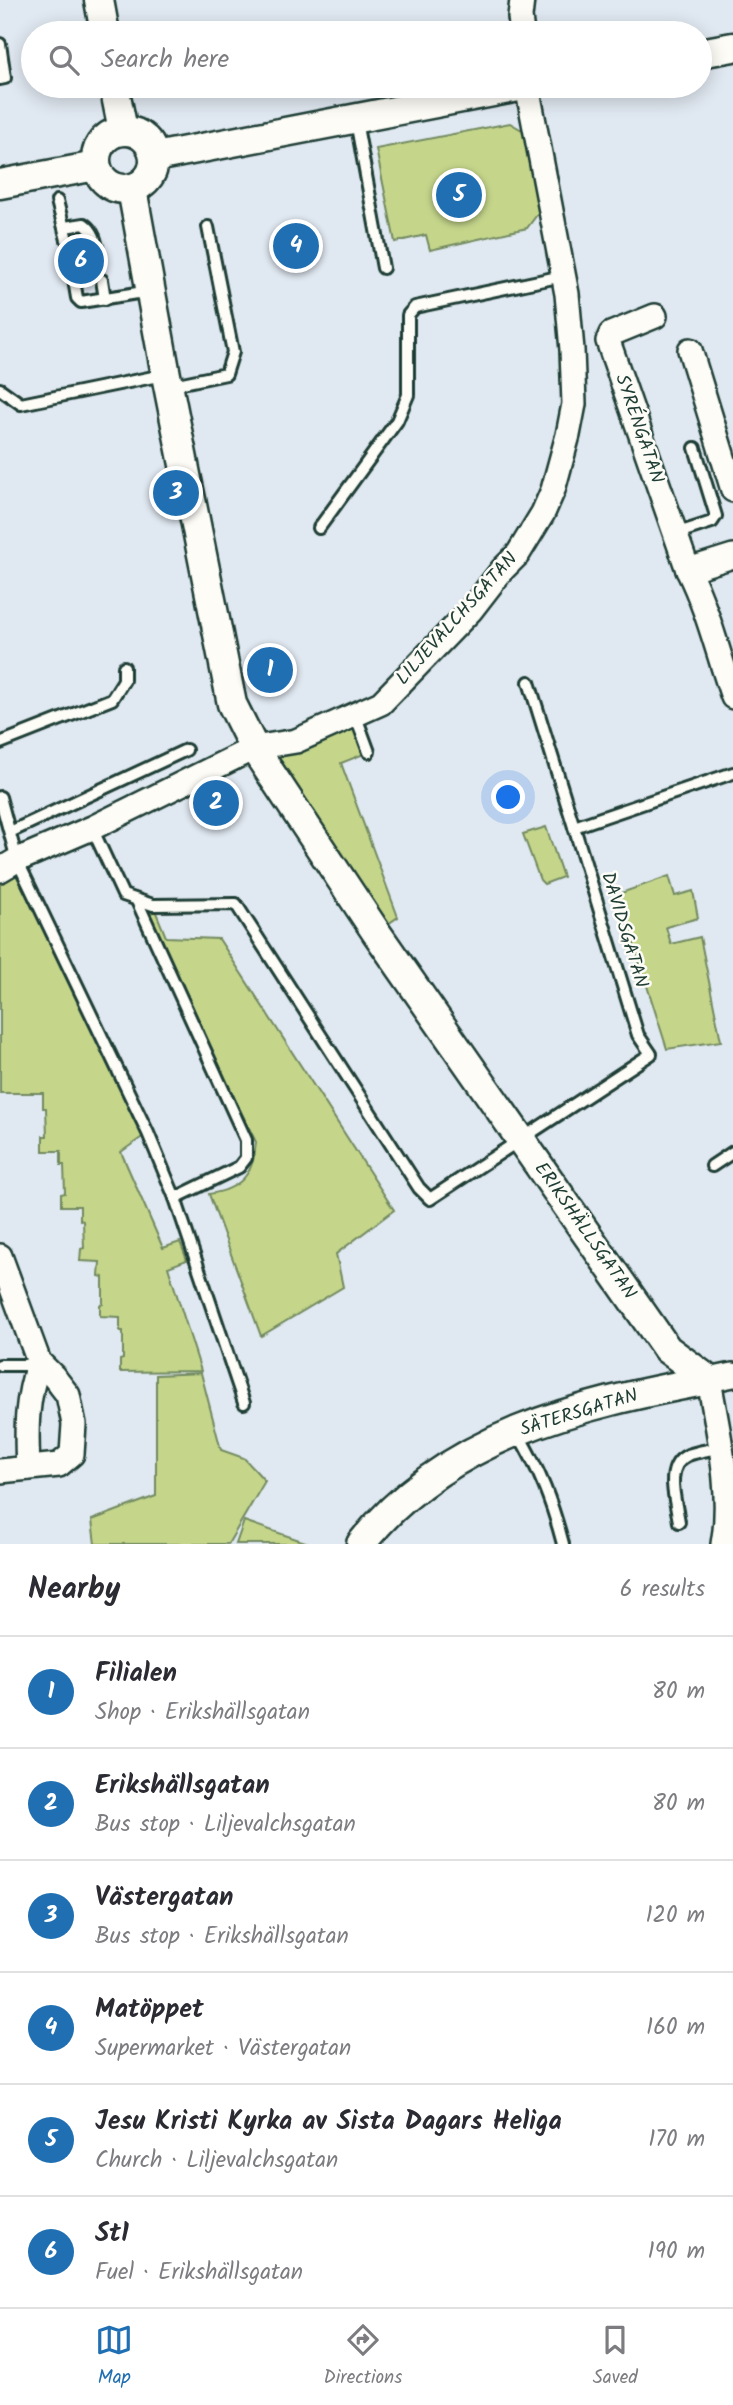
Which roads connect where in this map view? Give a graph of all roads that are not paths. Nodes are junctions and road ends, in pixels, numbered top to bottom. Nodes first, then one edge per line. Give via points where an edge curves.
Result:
1 (99, 0) edge
2 (522, 0) edge
3 (103, 21) edge
4 (521, 21) edge
5 (0, 44) edge
6 (733, 47) edge
7 (712, 51) edge
8 (0, 79) edge
9 (116, 98) edge
10 (461, 98) edge
11 (527, 98) edge
12 (355, 118) junction
13 (123, 130) junction
14 (155, 157) junction
15 (96, 166) junction
16 (0, 184) edge
17 (132, 189) junction
18 (57, 201) dead end
19 (65, 227) junction
20 (208, 227) dead end
21 (67, 240) dead end
22 (97, 253) dead end
23 (72, 268) dead end
24 (383, 268) dead end
25 (564, 276) junction
26 (102, 280) dead end
27 (151, 291) junction
28 (105, 299) junction
29 (655, 316) dead end
30 (690, 350) dead end
31 (167, 380) junction
32 (0, 389) edge
33 (695, 448) dead end
34 (733, 489) edge
35 (319, 528) dead end
36 (676, 534) junction
37 (733, 556) edge
38 (688, 570) junction
39 (124, 667) dead end
40 (529, 682) dead end
41 (733, 697) edge
42 (355, 714) junction
43 (0, 744) edge
44 (254, 748) junction
45 (186, 750) dead end
46 (369, 752) dead end
47 (733, 773) edge
48 (0, 797) edge
49 (574, 827) junction
50 (92, 828) junction
51 (10, 832) junction
52 (9, 865) edge
53 (137, 901) junction
54 (522, 1139) junction
55 (733, 1152) edge
56 (712, 1166) dead end
57 (175, 1198) junction
58 (0, 1256) edge
59 (39, 1362) junction
60 (0, 1364) edge
61 (721, 1378) edge
62 (244, 1403) dead end
63 (517, 1431) junction
64 (721, 1447) junction
65 (28, 1468) junction
66 (0, 1471) edge
67 (679, 1522) dead end
68 (361, 1544) edge
69 (563, 1544) edge
70 (723, 1544) edge

1 - 3 street
2 - 4 street
5 - 8 lane via 5,78
6 - 7 street
9 - 13 street
10 - 12 street
11 - 25 street, LILJEVALCHSGATAN
12 - 14 street
12 - 24 lane
13 - 14 street via 138,133 149,142
13 - 15 street via 99,146
14 - 17 street via 152,172
15 - 16 street
15 - 17 street via 112,186
17 - 27 street, ERIKSHÄLLSGATAN
18 - 19 lane
19 - 21 lane
19 - 22 lane via 84,224 90,228
20 - 31 lane via 233,352 226,374
23 - 28 lane via 81,302
25 - 35 lane via 415,307 408,315 408,395 401,413
25 - 42 street, LILJEVALCHSGATAN via 574,404 560,467 543,513 518,554 471,610 381,703
26 - 28 lane
27 - 28 lane
27 - 31 street, ERIKSHÄLLSGATAN
29 - 36 street, SYRÉNGATAN via 611,334 608,341
30 - 34 street
31 - 32 lane via 21,404
31 - 44 street, ERIKSHÄLLSGATAN via 232,704
33 - 36 lane via 716,516 712,522
36 - 38 street, SYRÉNGATAN
37 - 38 street
38 - 41 street, SYRÉNGATAN via 703,601
39 - 43 lane via 124,680 112,699
40 - 49 lane
42 - 44 street, LILJEVALCHSGATAN via 296,741
42 - 46 lane
44 - 50 street, LILJEVALCHSGATAN
44 - 54 street, ERIKSHÄLLSGATAN
45 - 51 lane
47 - 49 lane
48 - 51 lane
49 - 54 lane, DAVIDSGATAN via 638,1035 651,1054
50 - 52 street, LILJEVALCHSGATAN
50 - 53 lane via 123,895
51 - 52 lane
52 - 57 lane via 148,1133
53 - 54 lane via 153,905 236,904 430,1199
53 - 57 lane via 246,1140 246,1158 239,1167
54 - 61 street, ERIKSHÄLLSGATAN via 667,1349
55 - 56 lane
57 - 62 lane
58 - 59 street
59 - 60 lane
59 - 65 street via 26,1415
59 - 65 street via 68,1395 74,1424 72,1454 59,1465
61 - 63 street, SÄTERSGATAN via 573,1411
61 - 64 street
63 - 68 street, SÄTERSGATAN via 450,1463
63 - 69 lane via 538,1467
64 - 67 lane via 688,1455 677,1463 672,1473
64 - 70 street via 728,1491
65 - 66 street

